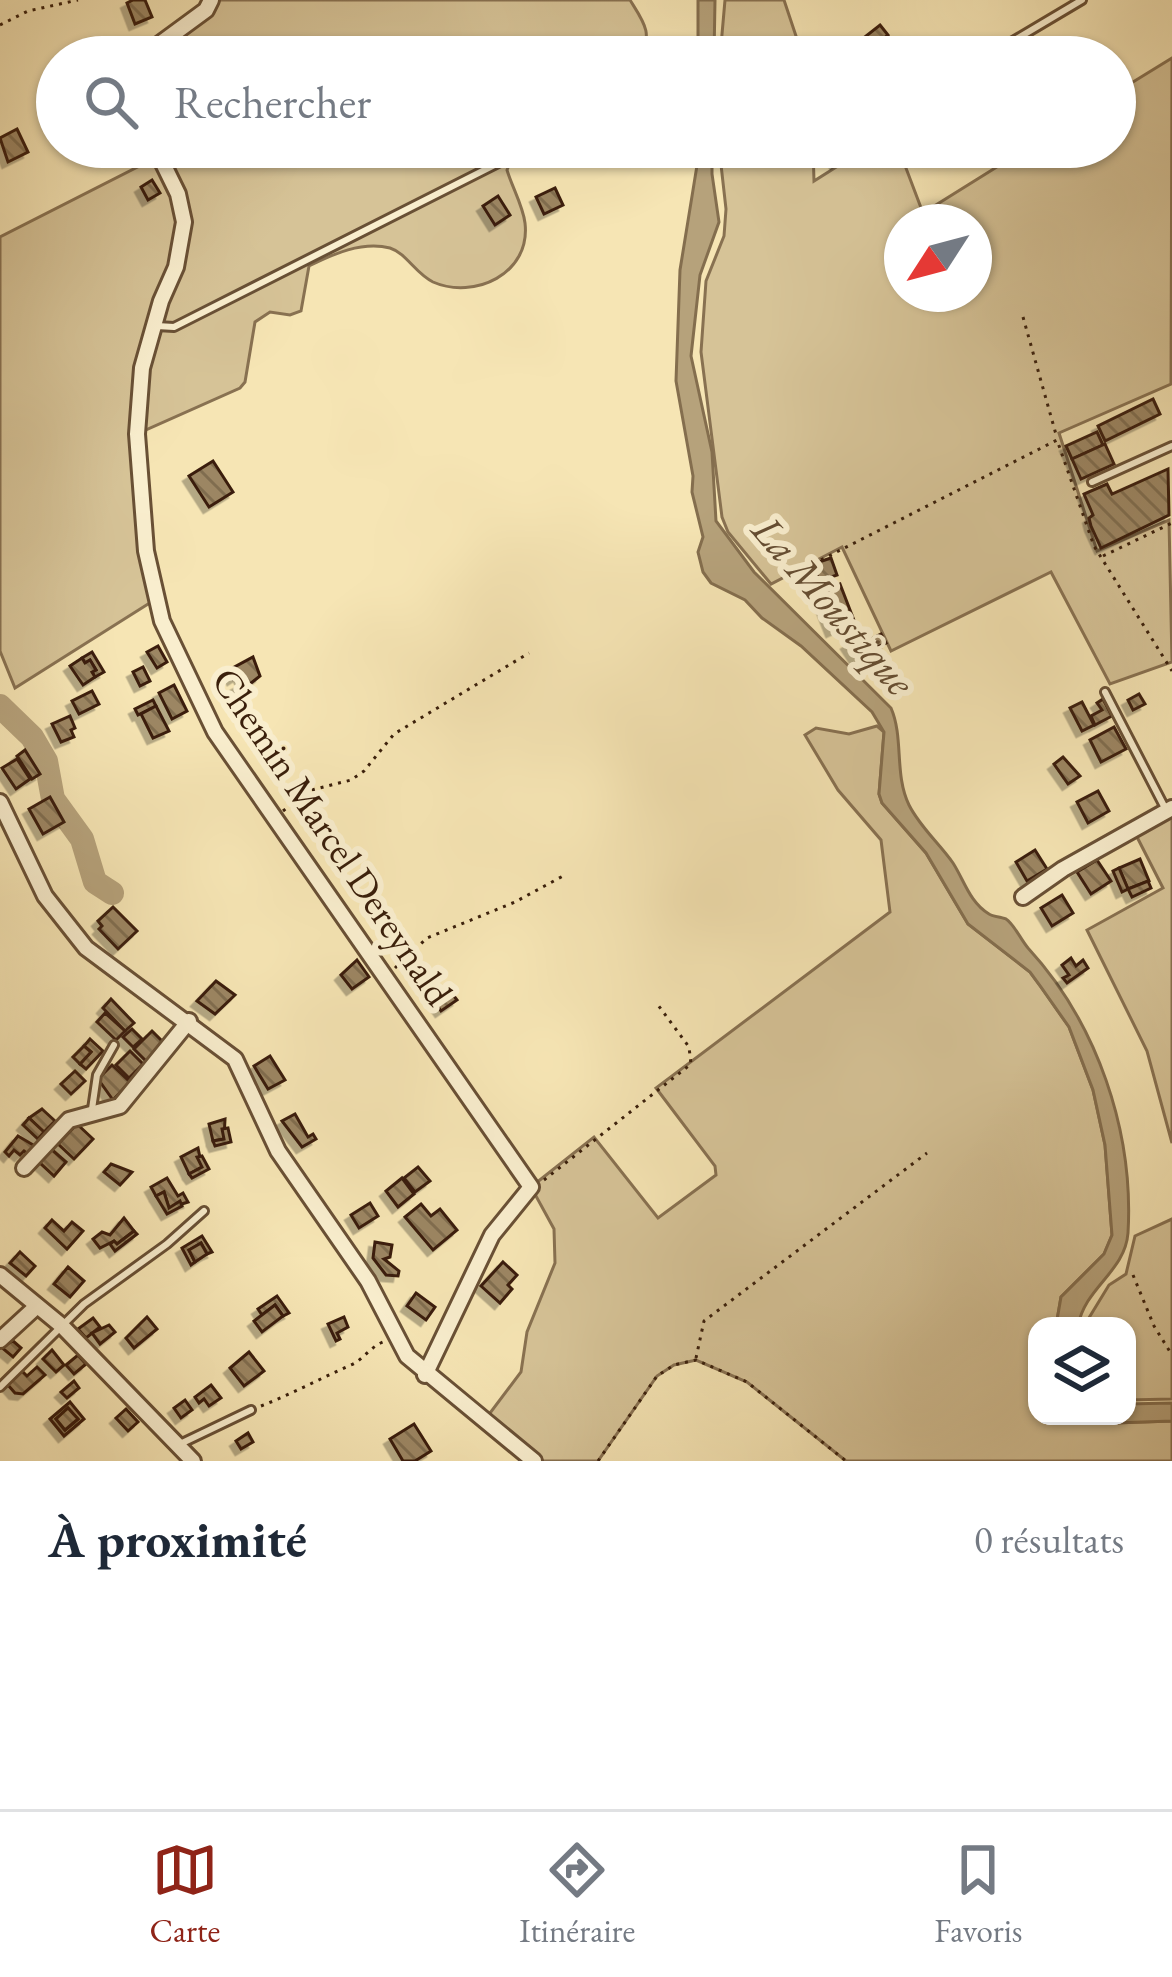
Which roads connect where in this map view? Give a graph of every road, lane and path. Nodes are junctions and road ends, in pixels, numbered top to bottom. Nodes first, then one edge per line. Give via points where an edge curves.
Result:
1 (78, 0) edge
2 (211, 0) edge
3 (1082, 0) edge
4 (0, 25) edge
5 (171, 36) edge
6 (1021, 36) edge
7 (165, 168) edge
8 (488, 168) edge
9 (1023, 317) dead end
10 (154, 326) junction
11 (1058, 440) junction
12 (1172, 446) edge
13 (1092, 482) dead end
14 (1172, 523) edge
15 (1103, 556) junction
16 (813, 564) dead end
17 (529, 653) dead end
18 (1172, 671) edge
19 (1105, 692) dead end
20 (0, 802) edge
21 (1170, 809) edge
22 (270, 815) junction
23 (563, 876) dead end
24 (1023, 897) dead end
25 (384, 976) junction
26 (658, 1005) dead end
27 (189, 1021) junction
28 (114, 1045) dead end
29 (91, 1113) junction
30 (927, 1154) dead end
31 (24, 1168) dead end
32 (531, 1187) junction
33 (204, 1211) dead end
34 (0, 1275) edge
35 (1133, 1275) dead end
36 (37, 1306) junction
37 (62, 1326) junction
38 (396, 1338) junction
39 (0, 1340) edge
40 (1172, 1355) edge
41 (696, 1360) junction
42 (425, 1375) junction
43 (0, 1388) edge
44 (251, 1410) joint
45 (176, 1446) junction
46 (193, 1461) edge
47 (534, 1461) edge
48 (598, 1461) edge
49 (846, 1461) edge

1 - 4 path
2 - 5 street
3 - 6 lane
7 - 10 street, Chemin Marcel Dereynald via 184,222
8 - 10 lane via 174,327
9 - 11 path
10 - 22 street, Chemin Marcel Dereynald via 137,434 156,599 198,701
11 - 15 path
11 - 16 path
12 - 13 lane
14 - 15 path
15 - 18 path
17 - 22 path via 394,734 351,780 308,791
19 - 21 lane
20 - 27 street via 45,896 86,948
21 - 24 street
22 - 25 street, Chemin Marcel Dereynald
23 - 25 path via 427,938
25 - 32 street, Chemin Marcel Dereynald
26 - 32 path via 692,1064
27 - 29 street via 120,1106
27 - 38 street via 235,1059 278,1150 368,1281
28 - 29 lane
29 - 31 street via 69,1120
30 - 41 path via 704,1321
32 - 42 street via 492,1235
33 - 37 lane
34 - 36 street
35 - 40 path
36 - 37 street
36 - 39 street
37 - 43 lane
37 - 45 street
38 - 42 street
38 - 44 path
41 - 48 path via 657,1376
41 - 49 path via 747,1382
42 - 47 street
44 - 45 lane
45 - 46 street

